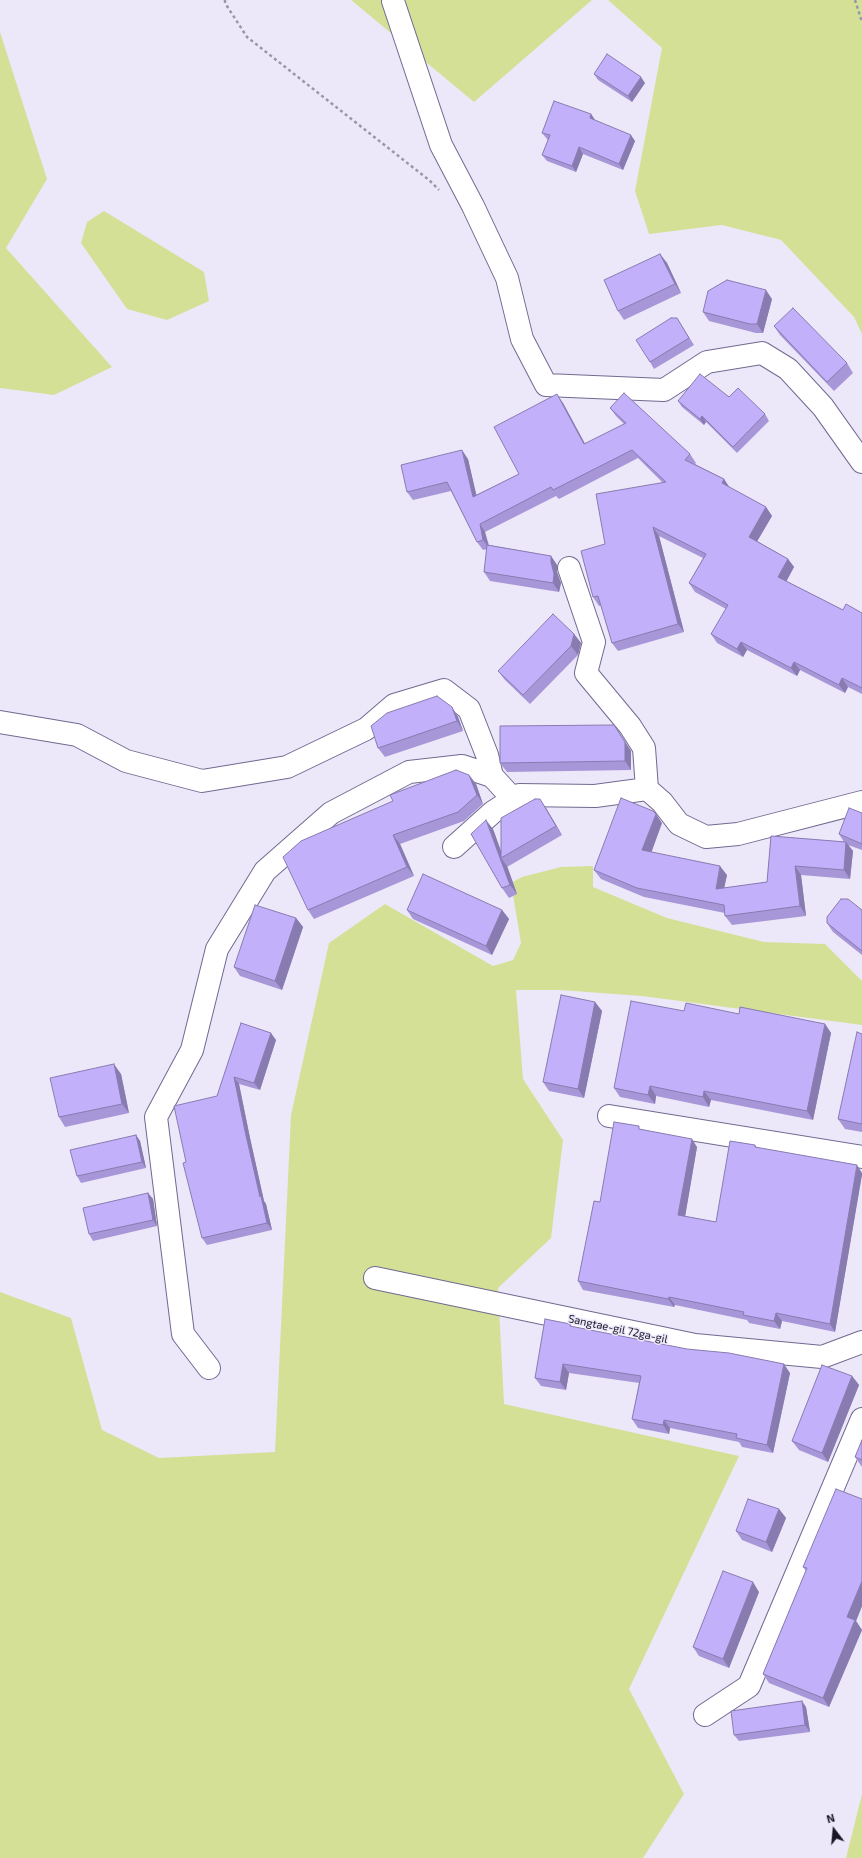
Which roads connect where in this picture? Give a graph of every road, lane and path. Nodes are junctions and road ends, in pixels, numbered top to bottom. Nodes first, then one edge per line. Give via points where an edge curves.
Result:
1 (225, 0) edge
2 (855, 0) edge
3 (393, 1) edge
4 (862, 22) edge
5 (444, 195) dead end
6 (862, 462) edge
7 (569, 568) dead end
8 (0, 722) edge
9 (492, 776) junction
10 (647, 789) junction
11 (513, 799) junction
12 (862, 802) edge
13 (454, 848) dead end
14 (609, 1116) dead end
15 (862, 1157) edge
16 (375, 1278) dead end
17 (862, 1342) edge
18 (209, 1368) dead end
19 (862, 1420) edge
20 (706, 1715) dead end

1 - 5 path via 247,37 429,180
2 - 4 path
3 - 6 lane via 441,145 507,278 522,339 546,385 664,390 707,362 762,353 788,369 823,407
7 - 10 lane via 594,642 586,673 630,726 644,748
8 - 9 lane via 76,735 126,761 202,781 287,767 366,729 394,705 444,690 469,709 487,755
9 - 11 lane
9 - 18 lane via 462,766 409,772 331,813 265,871 217,949 192,1050 156,1117 183,1334
10 - 11 lane via 595,796 519,795
10 - 12 lane via 662,802 679,824 706,837 738,834
11 - 13 lane via 493,812
14 - 15 lane
16 - 17 lane, Sangtae-gil 72ga-gil via 695,1345 822,1357
19 - 20 lane via 749,1686

